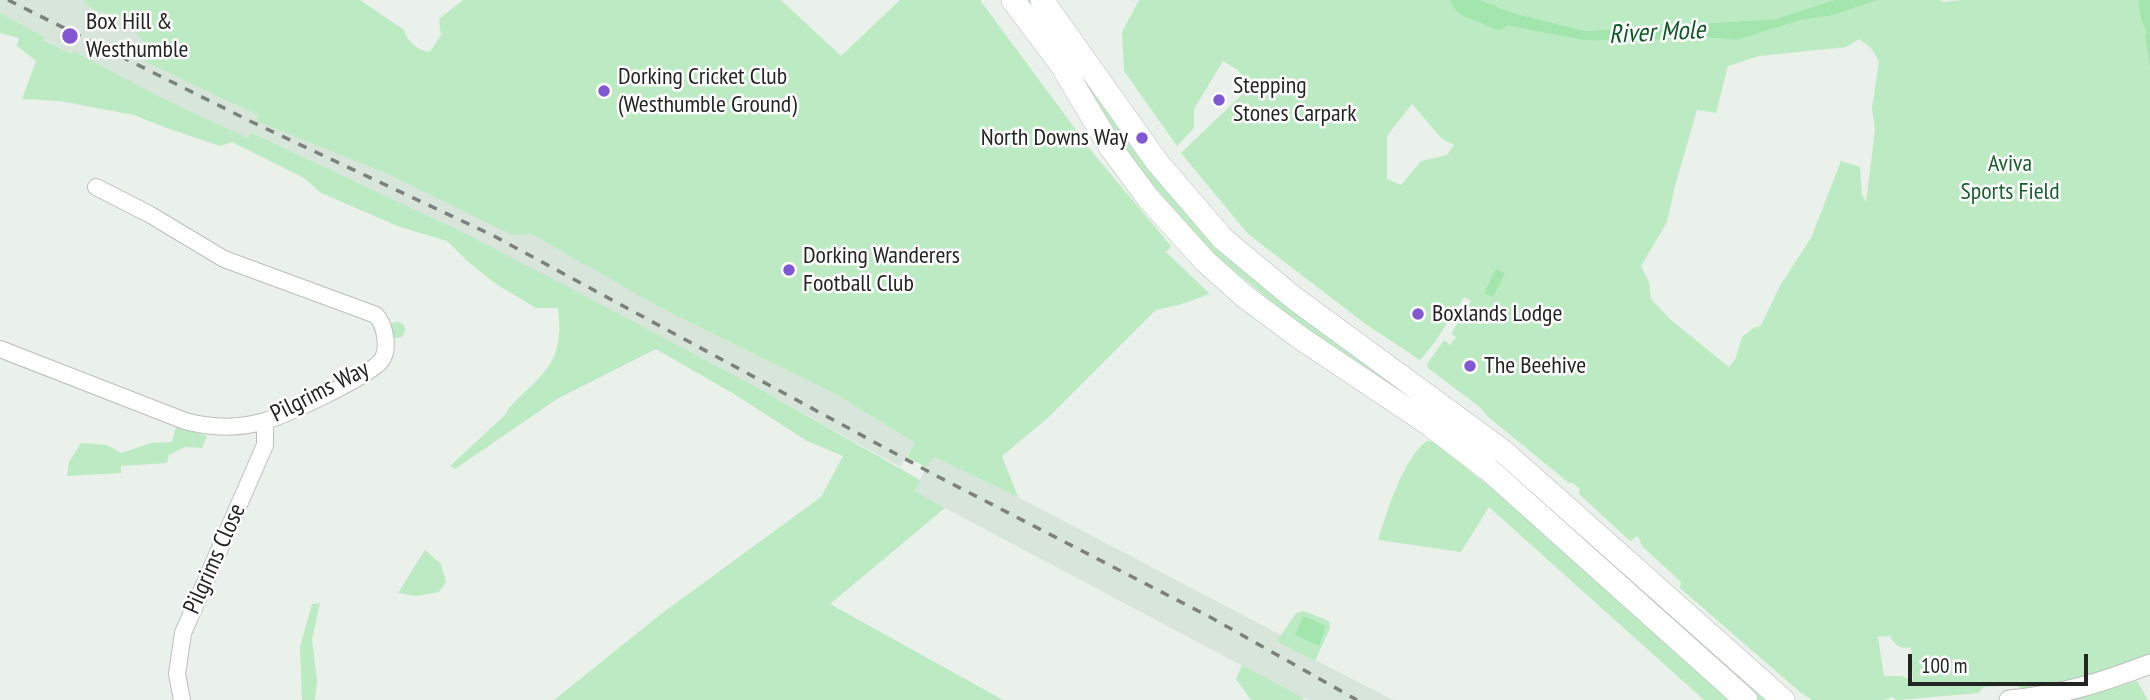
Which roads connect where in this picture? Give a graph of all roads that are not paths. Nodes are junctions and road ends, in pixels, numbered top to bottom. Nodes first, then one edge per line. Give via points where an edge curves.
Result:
1 (1013, 0) edge
2 (1042, 0) edge
3 (96, 187) dead end
4 (0, 349) edge
5 (265, 421) junction
6 (2150, 664) edge
7 (181, 700) edge
8 (1746, 700) edge
9 (1783, 700) edge
10 (2009, 700) edge

1 - 8 highway via 1061,64 1111,148 1148,198 1205,261 1302,340 1488,469
2 - 9 highway via 1157,162 1223,239 1294,298 1504,452
3 - 5 street, Pilgrims Way via 224,259 380,320 385,352 376,365
4 - 5 street, Pilgrims Way via 209,428
5 - 7 street, Pilgrims Close via 265,445 183,632 177,674
6 - 10 main road via 2058,695

